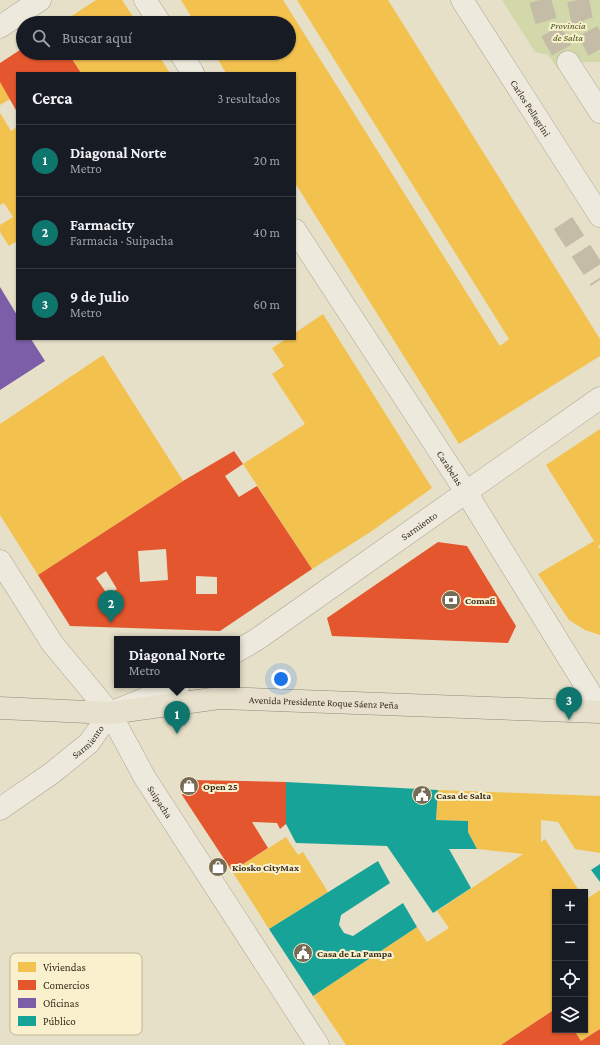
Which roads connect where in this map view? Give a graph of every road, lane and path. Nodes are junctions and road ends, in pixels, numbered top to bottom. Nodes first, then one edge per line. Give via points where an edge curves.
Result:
1 (40, 0) edge
2 (145, 0) edge
3 (462, 0) edge
4 (16, 16) edge
5 (16, 16) edge
6 (155, 16) edge
7 (0, 27) edge
8 (185, 60) edge
9 (568, 62) tunnel mouth
10 (192, 72) edge
11 (600, 112) edge
12 (600, 216) edge
13 (296, 232) edge
14 (600, 398) edge
15 (466, 492) junction
16 (0, 561) edge
17 (240, 649) edge
18 (172, 688) edge
19 (0, 708) edge
20 (600, 710) edge
21 (110, 713) junction
22 (0, 809) edge
23 (318, 1045) edge

1 - 5 street
2 - 6 street
3 - 12 street, Carlos Pellegrini
4 - 7 street
8 - 10 street
9 - 11 street
13 - 15 street, Carabelas
14 - 15 street, Sarmiento
15 - 17 street, Sarmiento
15 - 20 street, Carabelas
16 - 21 street, Suipacha via 52,643
18 - 21 street, Sarmiento
19 - 21 main road, Avenida Presidente Roque Sáenz Peña
20 - 21 main road, Avenida Presidente Roque Sáenz Peña via 219,698
21 - 22 street, Sarmiento via 89,743 52,773
21 - 23 street, Suipacha via 144,778

